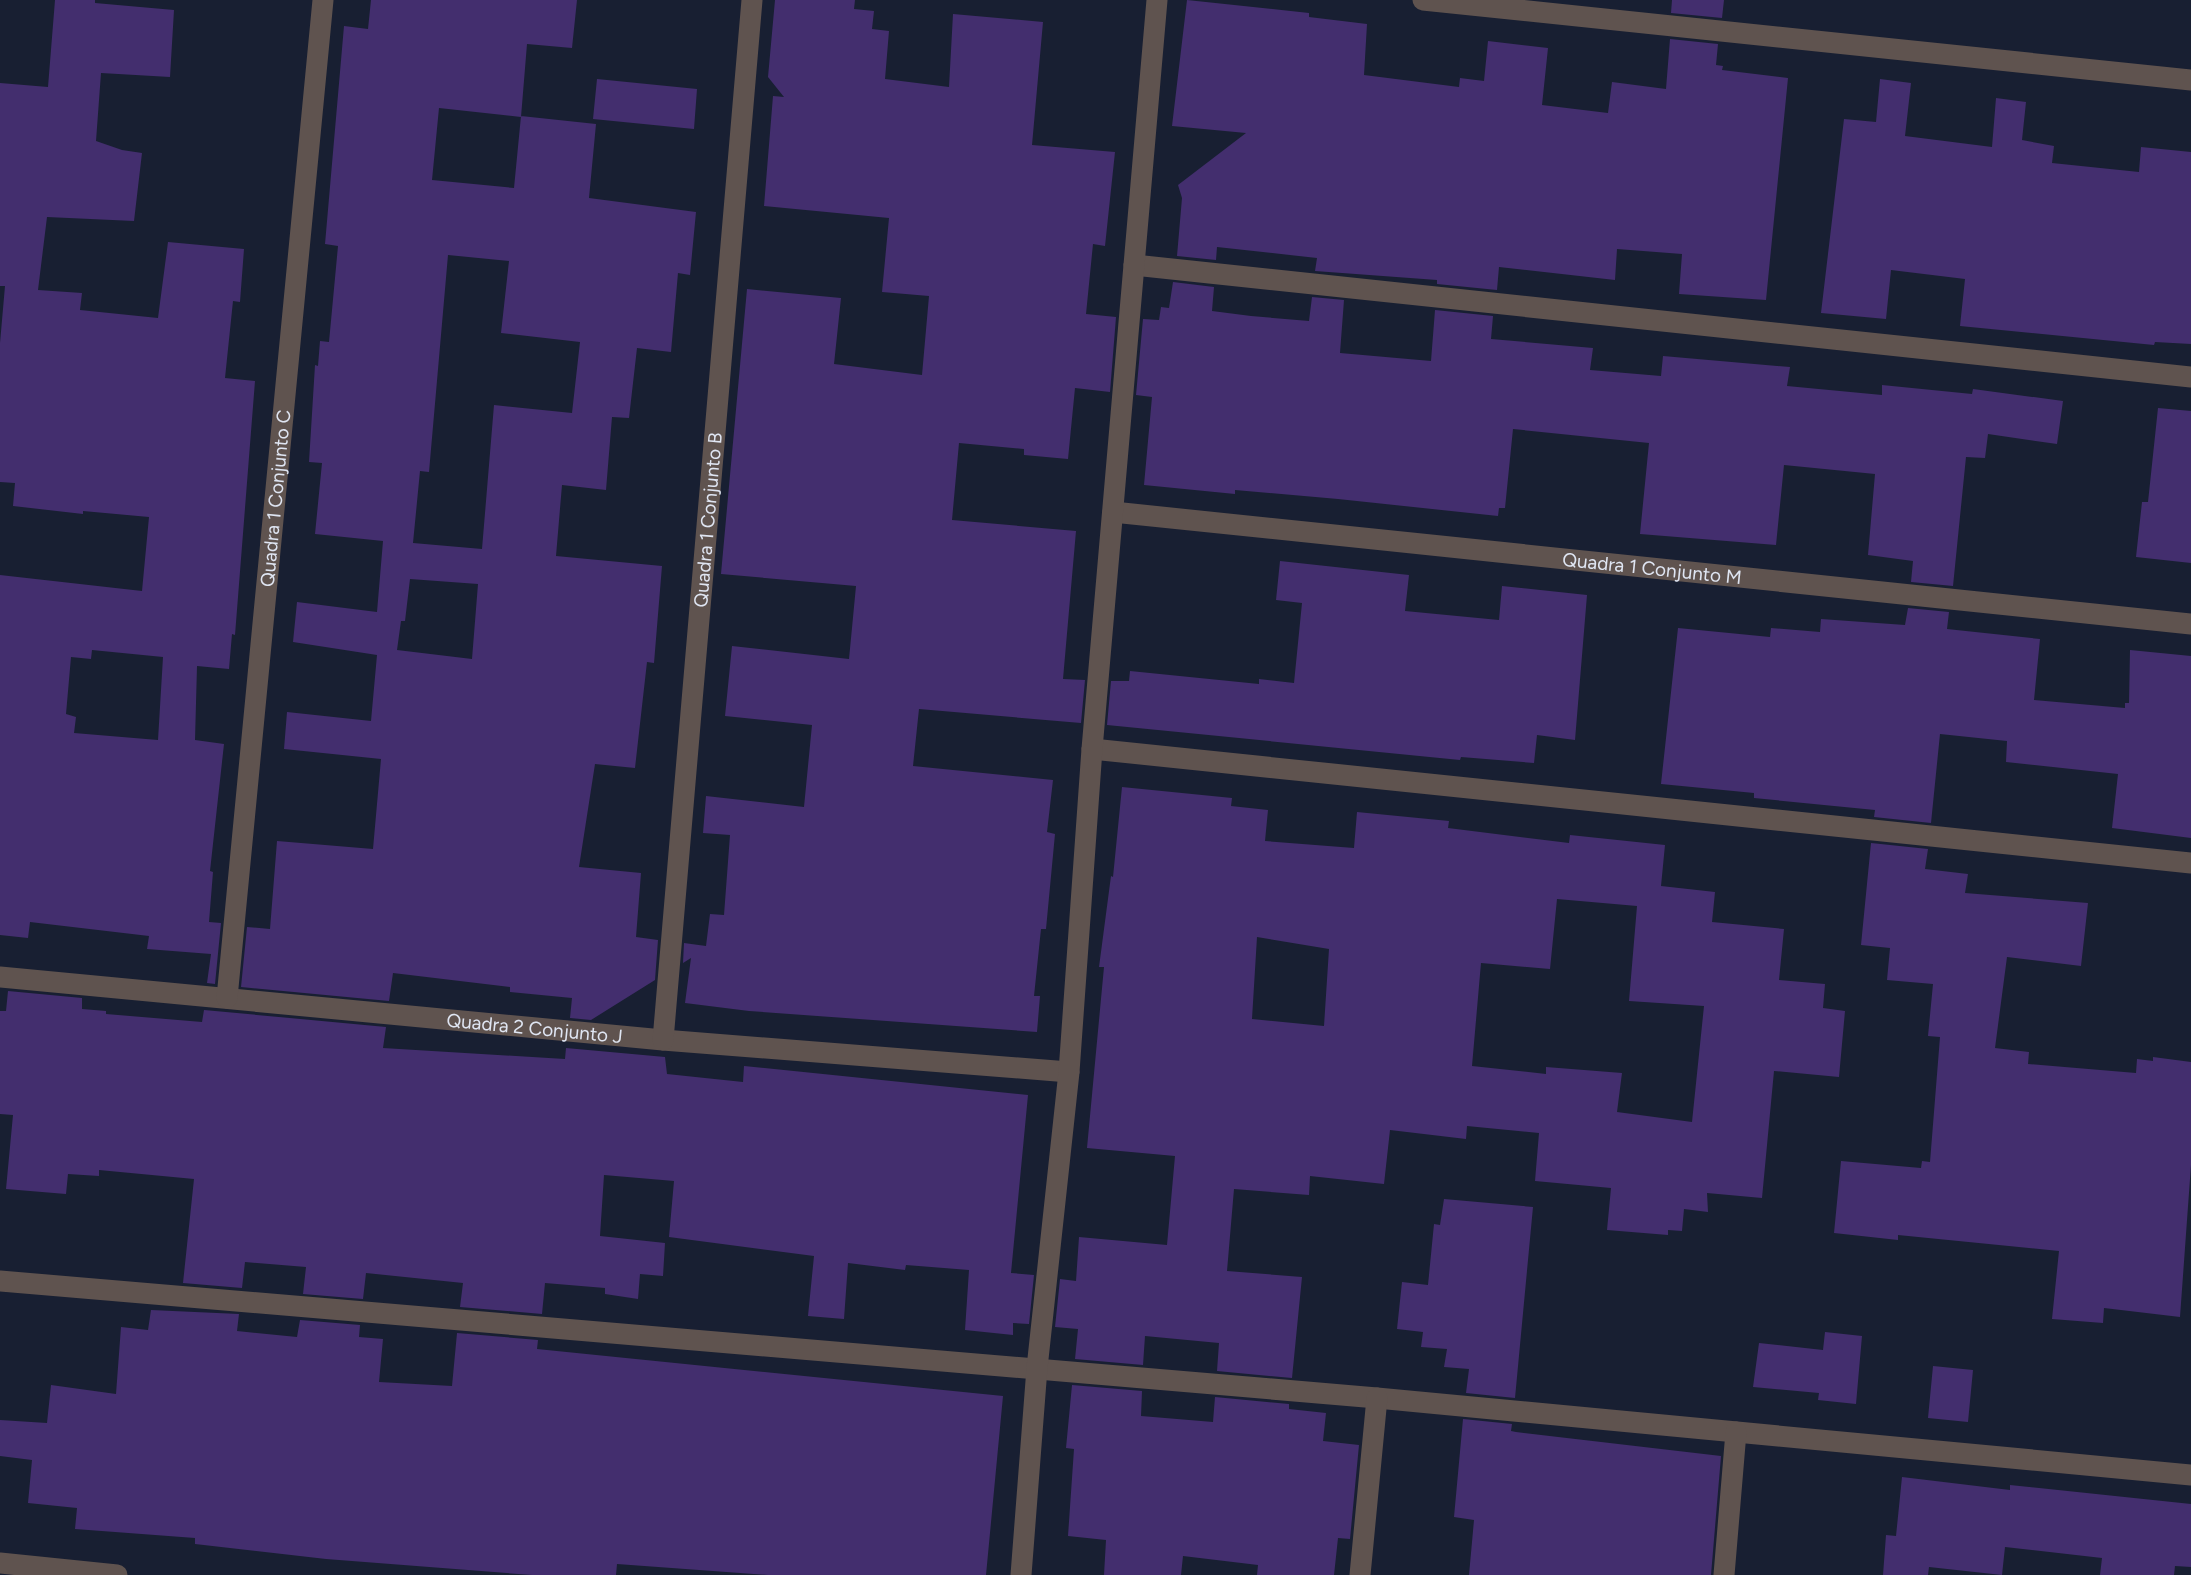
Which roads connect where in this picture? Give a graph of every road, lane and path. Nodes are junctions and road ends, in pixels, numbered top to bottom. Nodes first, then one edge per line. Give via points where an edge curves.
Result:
1 (323, 0) edge
2 (752, 0) edge
3 (1157, 0) edge
4 (1423, 0) edge
5 (2191, 80) edge
6 (1134, 265) junction
7 (2191, 377) edge
8 (1113, 512) junction
9 (2191, 624) edge
10 (1092, 749) junction
11 (2191, 863) edge
12 (0, 977) edge
13 (227, 998) junction
14 (663, 1040) junction
15 (1069, 1072) junction
16 (0, 1281) edge
17 (1037, 1368) junction
18 (1377, 1398) junction
19 (1736, 1432) junction
20 (2191, 1475) edge
21 (0, 1563) edge
22 (117, 1575) edge
23 (1021, 1575) edge
24 (1360, 1575) edge
25 (1724, 1575) edge

1 - 13 street, Quadra 1 Conjunto C
2 - 14 street, Quadra 1 Conjunto B
3 - 6 street
4 - 5 street
6 - 7 street
6 - 8 street
8 - 9 street, Quadra 1 Conjunto M
8 - 10 street
10 - 11 street
10 - 15 street
12 - 13 street, Quadra 2 Conjunto J
13 - 14 street, Quadra 2 Conjunto J
14 - 15 street, Quadra 2 Conjunto J
15 - 17 street
16 - 17 street
17 - 18 street
17 - 23 street
18 - 19 street
18 - 24 street
19 - 20 street
19 - 25 street
21 - 22 street

